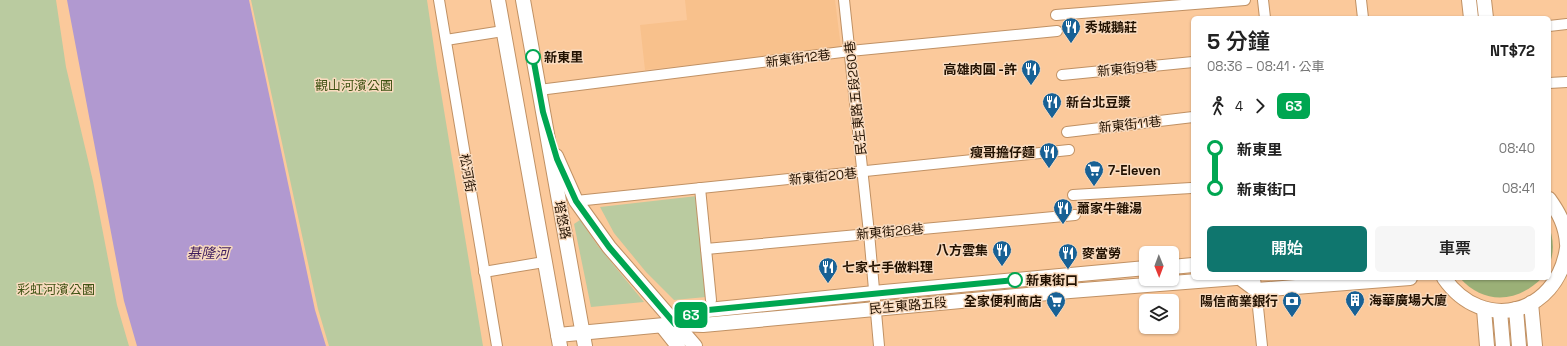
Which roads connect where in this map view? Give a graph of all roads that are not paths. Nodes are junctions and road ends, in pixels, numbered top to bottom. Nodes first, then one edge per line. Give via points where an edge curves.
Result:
1 (439, 0) edge
2 (498, 0) edge
3 (523, 0) edge
4 (844, 0) edge
5 (1245, 0) edge
6 (1263, 0) edge
7 (1361, 0) edge
8 (1469, 0) edge
9 (1484, 0) edge
10 (1056, 15) dead end
11 (1265, 16) edge
12 (1363, 16) edge
13 (1471, 16) edge
14 (1486, 16) edge
15 (1567, 24) edge
16 (1551, 26) edge
17 (1057, 30) dead end
18 (503, 31) junction
19 (446, 40) junction
20 (850, 51) junction
21 (1191, 62) edge
22 (1062, 75) dead end
23 (1567, 82) edge
24 (1551, 83) edge
25 (540, 90) junction
26 (543, 112) junction
27 (1191, 117) edge
28 (1067, 132) dead end
29 (1069, 150) dead end
30 (863, 172) junction
31 (700, 188) junction
32 (1191, 188) dead end
33 (1073, 195) dead end
34 (576, 201) junction
35 (1551, 201) edge
36 (1563, 214) edge
37 (1075, 215) dead end
38 (1566, 229) edge
39 (869, 233) junction
40 (1567, 244) edge
41 (1567, 248) edge
42 (706, 249) junction
43 (544, 262) junction
44 (1566, 262) edge
45 (1191, 265) edge
46 (1179, 266) edge
47 (1139, 269) edge
48 (484, 272) junction
49 (1210, 280) edge
50 (1245, 280) edge
51 (1359, 280) edge
52 (1445, 280) edge
53 (1256, 284) edge
54 (874, 292) junction
55 (711, 300) dead end
56 (1531, 303) junction
57 (876, 308) junction
58 (1484, 309) junction
59 (1516, 309) junction
60 (1500, 311) junction
61 (668, 325) junction
62 (585, 339) edge
63 (559, 341) edge
64 (497, 346) edge
65 (678, 346) edge
66 (695, 346) edge
67 (879, 346) edge
68 (1262, 346) edge
69 (1487, 346) edge
70 (1503, 346) edge
71 (1519, 346) edge
72 (1535, 346) edge

1 - 19 street, 松河街
2 - 18 street, 塔悠路
3 - 25 street, 塔悠路
4 - 20 street, 民生東路五段260巷
5 - 10 street
6 - 11 street
7 - 12 street
8 - 13 street
9 - 14 street
15 - 16 street
17 - 20 street, 新東街12巷
18 - 19 street
18 - 43 street, 塔悠路
19 - 48 street, 松河街
20 - 25 street, 新東街12巷
20 - 30 street, 民生東路五段260巷
21 - 22 street, 新東街9巷
23 - 24 street
25 - 26 street, 塔悠路
26 - 34 street via 557,159
26 - 62 street, 塔悠路
27 - 28 street, 新東街11巷
29 - 30 street, 新東街20巷
30 - 31 street, 新東街20巷
30 - 39 street, 民生東路五段260巷
31 - 34 street, 新東街20巷
31 - 42 street
32 - 33 street
34 - 61 street
35 - 36 street
36 - 38 street
37 - 39 street, 新東街26巷
38 - 40 street
39 - 42 street, 新東街26巷
39 - 54 street, 民生東路五段260巷
41 - 44 street
42 - 55 street
43 - 48 street
43 - 63 street, 塔悠路
44 - 56 street via 1558,279 1546,293
45 - 46 street
47 - 54 street, 民生東路五段
48 - 64 street, 松河街
49 - 57 street, 民生東路五段
50 - 53 street
51 - 53 street
52 - 58 street via 1452,290
53 - 68 street
54 - 57 street, 民生東路五段260巷
54 - 61 street, 民生東路五段 via 698,311
56 - 59 street
56 - 72 street
57 - 61 street, 民生東路五段 via 703,325
57 - 67 street, 民生東路五段260巷
58 - 60 street
58 - 69 street
59 - 60 street
59 - 71 street
60 - 70 street
61 - 62 street, 民生東路五段
61 - 65 street
61 - 66 street
62 - 63 street, 民生東路五段

